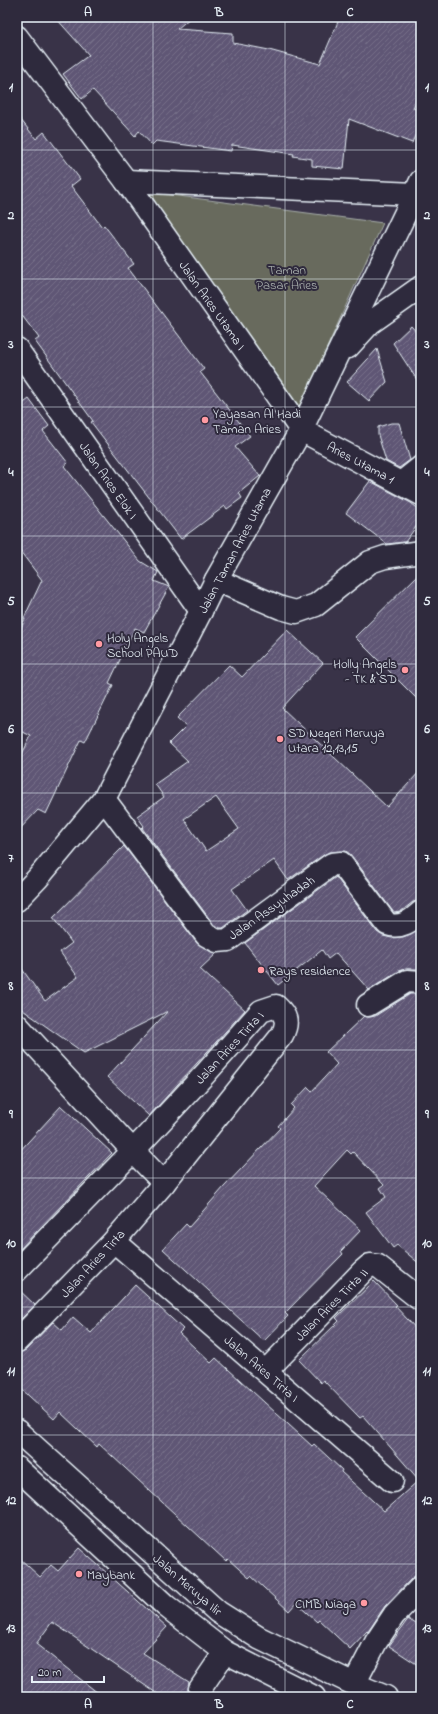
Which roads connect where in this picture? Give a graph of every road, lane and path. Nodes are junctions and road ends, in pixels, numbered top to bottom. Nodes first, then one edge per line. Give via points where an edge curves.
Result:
1 (17, 37) edge
2 (126, 181) junction
3 (418, 188) edge
4 (421, 287) edge
5 (17, 349) edge
6 (333, 363) junction
7 (300, 430) junction
8 (421, 467) edge
9 (400, 483) junction
10 (421, 494) edge
11 (421, 552) edge
12 (216, 580) junction
13 (201, 611) junction
14 (104, 799) junction
15 (17, 900) edge
16 (421, 912) edge
17 (421, 982) edge
18 (368, 1005) dead end
19 (17, 1025) edge
20 (133, 1151) junction
21 (164, 1183) junction
22 (114, 1241) junction
23 (17, 1270) edge
24 (419, 1294) edge
25 (17, 1341) edge
26 (266, 1371) junction
27 (17, 1431) edge
28 (17, 1468) edge
29 (392, 1480) dead end
30 (421, 1587) edge
31 (225, 1652) junction
32 (354, 1684) junction
33 (200, 1689) dead end
34 (304, 1695) edge
35 (386, 1697) edge

1 - 2 street, Jalan Aries Utama I
2 - 3 street
2 - 7 street, Jalan Aries Utama I
3 - 6 street, Jalan Taman Aries Utama
4 - 6 street via 370,323
5 - 13 street, Jalan Aries Elok I
6 - 7 street, Jalan Taman Aries Utama
7 - 9 street, Aries Utama 1
7 - 12 street, Jalan Taman Aries Utama
8 - 9 street
9 - 10 street, Aries Utama 1
11 - 12 street via 385,557 370,562 316,605 296,612
12 - 13 street, Jalan Taman Aries Utama
13 - 14 street, Jalan Taman Aries Utama
14 - 15 street, Jalan Taman Aries Utama via 38,879
14 - 16 street, Jalan Assyuhadah via 206,935 217,941 228,940 332,864 341,863 387,924 403,925
17 - 18 street via 407,981
19 - 20 street
20 - 21 street
20 - 21 street, Jalan Aries Tirta I via 261,1010 276,1006 283,1013 286,1022 282,1035
20 - 23 street
21 - 22 street, Jalan Aries Tirta
22 - 25 street, Jalan Aries Tirta
22 - 26 street, Jalan Aries Tirta I
24 - 26 street, Jalan Aries Tirta II via 378,1266 370,1265
26 - 29 street, Jalan Aries Tirta I
27 - 32 street, Jalan Meruya Ilir via 218,1612 259,1638
28 - 31 street via 166,1606
30 - 32 street via 394,1615 376,1642
31 - 33 street
31 - 34 street
32 - 35 street, Jalan Meruya Ilir

